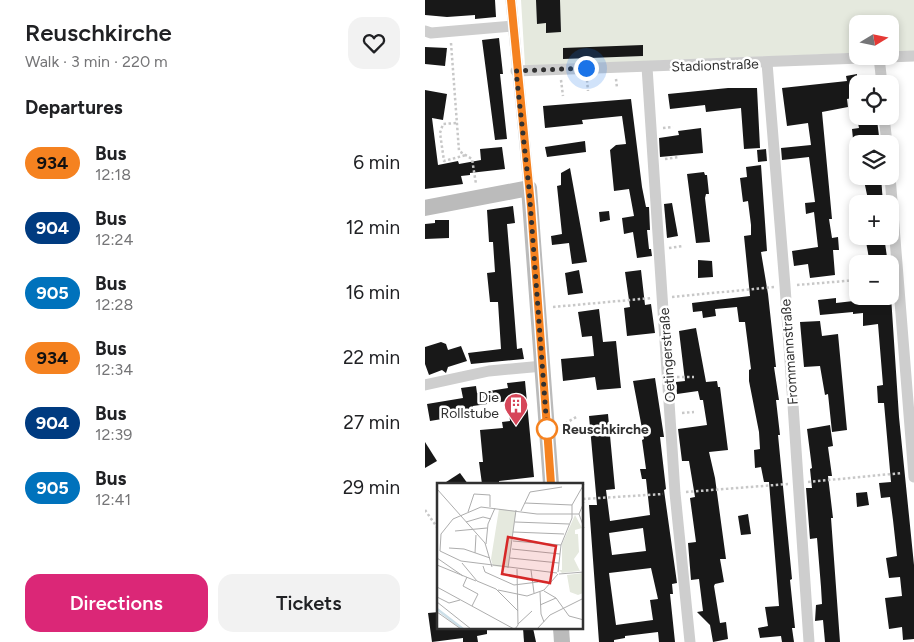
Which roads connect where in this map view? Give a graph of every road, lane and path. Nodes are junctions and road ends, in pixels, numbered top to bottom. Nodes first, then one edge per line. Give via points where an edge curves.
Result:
1 (511, 0) edge
2 (513, 26) junction
3 (425, 31) edge
4 (450, 31) junction
5 (899, 56) edge
6 (914, 56) edge
7 (849, 59) edge
8 (767, 63) junction
9 (647, 67) junction
10 (516, 71) junction
11 (456, 123) junction
12 (466, 156) junction
13 (891, 185) edge
14 (529, 188) junction
15 (478, 198) junction
16 (425, 208) edge
17 (849, 281) edge
18 (785, 286) junction
19 (663, 298) junction
20 (539, 308) junction
21 (543, 366) junction
22 (668, 377) junction
23 (694, 377) dead end
24 (425, 385) edge
25 (914, 474) edge
26 (551, 483) edge
27 (798, 483) junction
28 (675, 493) junction
29 (584, 499) edge
30 (425, 510) edge
31 (437, 527) edge
32 (690, 642) edge
33 (809, 642) edge

1 - 2 street
2 - 4 street
2 - 10 street
3 - 4 street
4 - 11 path
5 - 6 street, Stadionstraße
7 - 8 street, Stadionstraße
8 - 9 street, Stadionstraße
8 - 18 street, Frommannstraße
9 - 10 street, Stadionstraße
9 - 19 street, Oetingerstraße
10 - 14 street
11 - 12 path via 459,151
11 - 12 path via 443,124 440,134 444,161
12 - 15 path via 471,159
13 - 25 street
14 - 15 street
14 - 20 street
15 - 16 street
17 - 18 path
18 - 19 path
18 - 27 street, Frommannstraße
19 - 20 path
19 - 22 street, Oetingerstraße
20 - 21 street
21 - 24 street via 489,371
21 - 26 street
22 - 23 path
22 - 28 street, Oetingerstraße
25 - 27 path
27 - 28 path
27 - 33 street, Frommannstraße
28 - 29 path
28 - 32 street, Oetingerstraße
30 - 31 path

